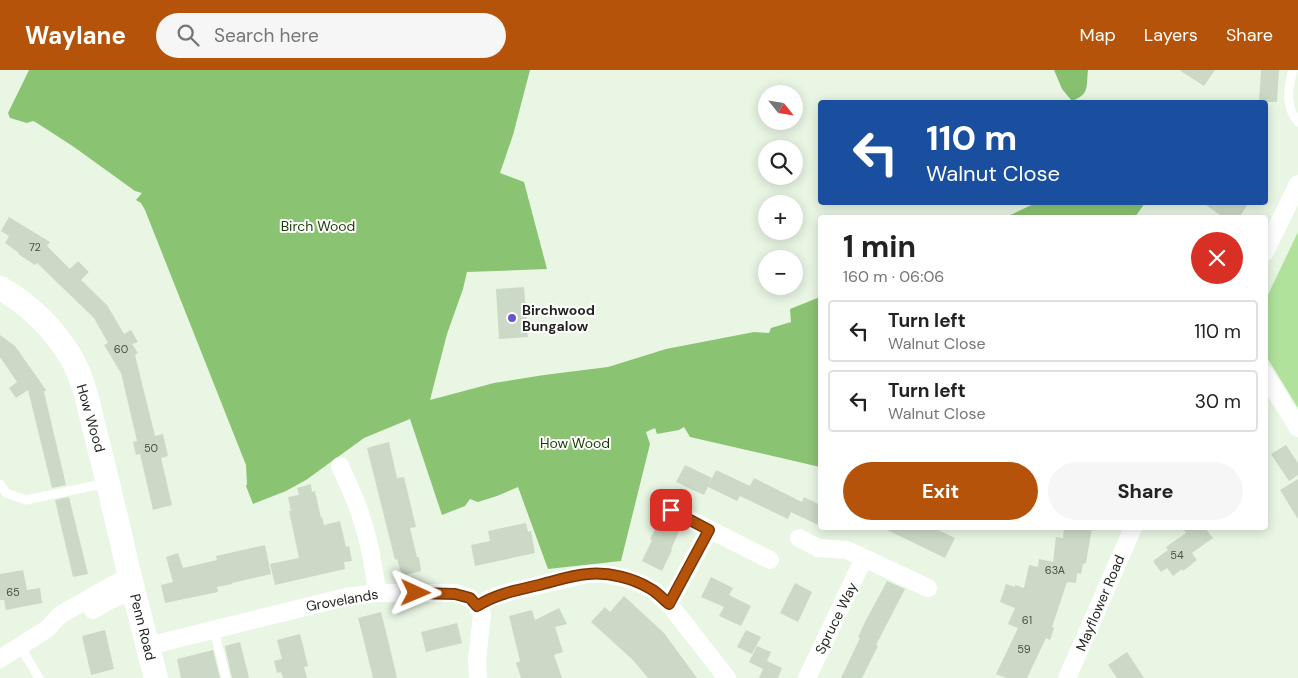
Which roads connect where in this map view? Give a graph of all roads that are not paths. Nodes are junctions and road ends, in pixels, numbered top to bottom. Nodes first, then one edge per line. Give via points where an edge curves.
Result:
1 (1294, 70) edge
2 (1298, 122) edge
3 (1298, 184) edge
4 (1268, 246) edge
5 (0, 288) edge
6 (1268, 379) edge
7 (1298, 428) edge
8 (340, 466) dead end
9 (109, 482) junction
10 (0, 484) edge
11 (671, 510) dead end
12 (709, 530) junction
13 (1132, 530) edge
14 (799, 538) dead end
15 (864, 558) junction
16 (770, 560) dead end
17 (132, 583) junction
18 (928, 588) dead end
19 (376, 593) junction
20 (669, 604) junction
21 (477, 606) junction
22 (214, 630) junction
23 (148, 646) junction
24 (6, 652) edge
25 (39, 678) edge
26 (156, 678) edge
27 (226, 678) edge
28 (478, 678) edge
29 (726, 678) edge
30 (807, 678) edge
31 (1067, 678) edge

1 - 2 lane via 1288,93 1289,107
3 - 4 street
5 - 9 street, How Wood via 47,326 72,360 83,386
6 - 7 street
8 - 19 street via 363,521
9 - 10 lane via 26,500 6,493
9 - 17 street, How Wood
11 - 12 street
12 - 16 street
12 - 20 street
13 - 31 street, Mayflower Road
14 - 15 street via 818,548 847,550
15 - 18 street
15 - 30 street, Spruce Way
17 - 23 street, Penn Road
17 - 24 street via 109,587
19 - 21 street, Grovelands via 455,594 470,598
19 - 22 street, Grovelands via 338,599
20 - 21 street via 653,590 626,578 587,574 492,597
20 - 29 street
21 - 28 street via 482,615
22 - 23 street, Grovelands
22 - 27 lane
23 - 26 street, Penn Road
24 - 25 lane

